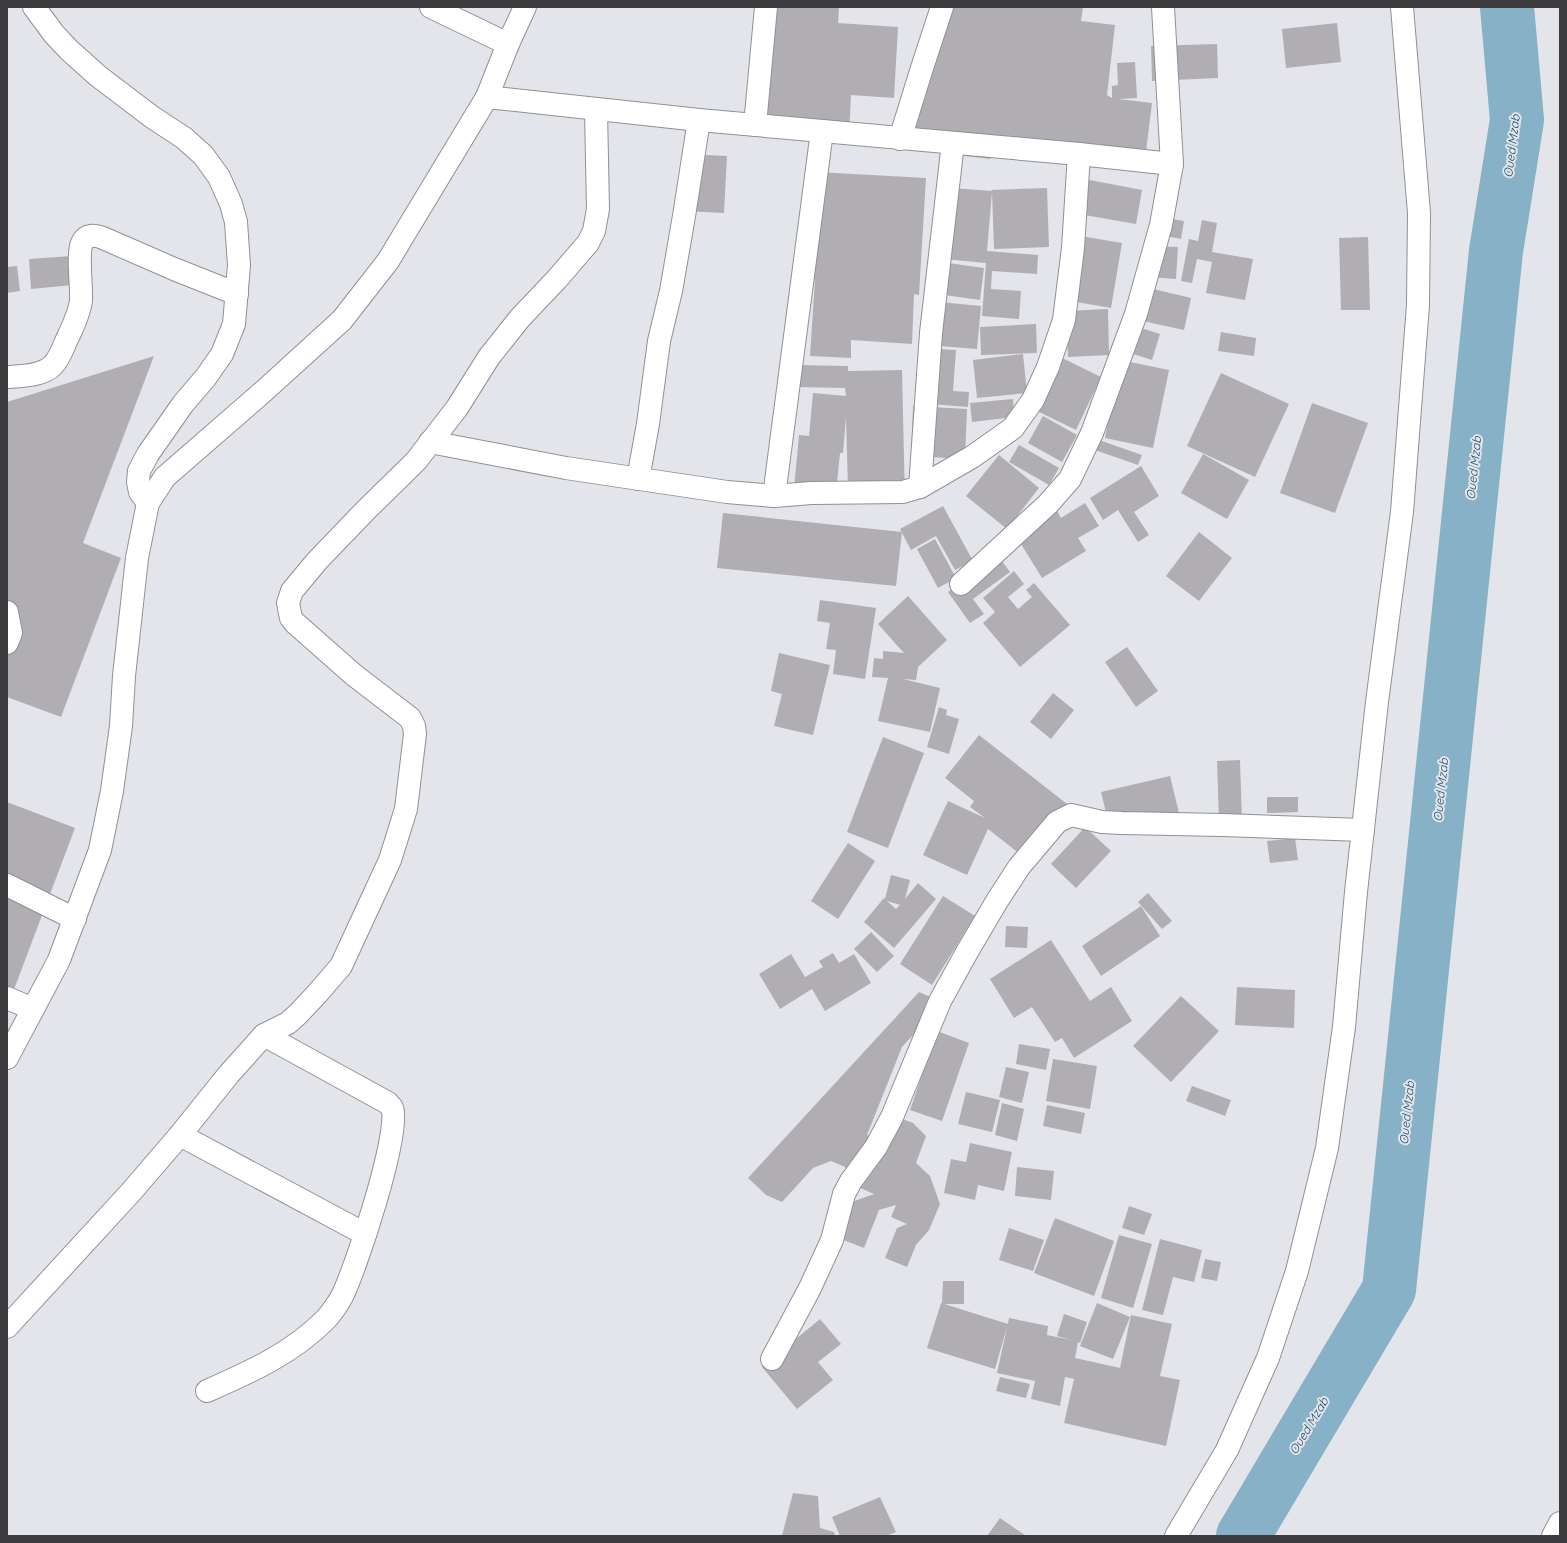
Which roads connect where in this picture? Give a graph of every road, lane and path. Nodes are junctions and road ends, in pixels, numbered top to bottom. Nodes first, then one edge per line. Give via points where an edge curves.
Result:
1 (34, 7) edge
2 (433, 7) edge
3 (525, 7) edge
4 (766, 7) edge
5 (942, 7) edge
6 (1163, 7) edge
7 (1402, 7) edge
8 (508, 44) junction
9 (486, 97) junction
10 (596, 110) junction
11 (699, 120) junction
12 (755, 125) junction
13 (822, 131) junction
14 (900, 139) junction
15 (953, 143) junction
16 (1079, 154) junction
17 (1172, 164) junction
18 (237, 294) junction
19 (7, 377) edge
20 (430, 442) junction
21 (638, 479) junction
22 (920, 487) junction
23 (774, 496) junction
24 (148, 503) junction
25 (961, 584) dead end
26 (7, 612) edge
27 (7, 643) edge
28 (1363, 830) junction
29 (7, 885) edge
30 (75, 919) junction
31 (7, 998) edge
32 (33, 1009) junction
33 (264, 1035) junction
34 (7, 1058) edge
35 (180, 1135) junction
36 (366, 1234) junction
37 (7, 1327) edge
38 (772, 1359) dead end
39 (207, 1391) dead end
40 (1560, 1523) edge
41 (1176, 1536) edge
42 (1553, 1536) edge

1 - 18 street via 54,34 98,76 184,138 203,155 219,177 236,222 239,265
2 - 8 street
3 - 8 street
4 - 12 street
5 - 14 street
6 - 17 street
7 - 28 street via 1419,213 1418,305 1402,512
8 - 9 street
9 - 10 street
9 - 24 street via 388,261 342,320 165,477
10 - 11 street
10 - 20 street via 598,209 594,231 578,256 520,318
11 - 12 street
11 - 21 street via 671,291 659,341
12 - 13 street
13 - 14 street
13 - 23 street
14 - 15 street
15 - 16 street
15 - 22 street via 931,333
16 - 17 street
16 - 22 street via 1073,248 1064,320 1048,367 1033,400 1013,428 972,457
17 - 25 street via 1161,225 1136,314 1092,433 1070,478 1043,509
18 - 19 street via 103,238 94,235 86,237 80,251 81,301 78,317 59,356 53,365 43,371
18 - 24 street via 234,324 222,354 183,404 139,471 140,492
20 - 21 street
20 - 33 street via 416,461 317,561 292,591 288,602 295,623 410,718 415,734 406,809 390,860 341,966 297,1015 288,1023
21 - 23 street
22 - 23 street via 903,492
24 - 30 street via 136,565 121,726 112,791 100,850
26 - 27 street via 11,632
28 - 38 street via 1102,822 1071,815 1057,822 1019,867 940,1001 889,1123 844,1194 832,1240
28 - 41 street via 1344,1027 1327,1148 1297,1271 1268,1358 1227,1450
29 - 30 street
30 - 32 street via 59,960
31 - 32 street
32 - 34 street
33 - 35 street
33 - 36 street via 392,1108 393,1126 385,1166
35 - 36 street
35 - 37 street
36 - 39 street via 341,1299 327,1318 285,1352
40 - 42 street

